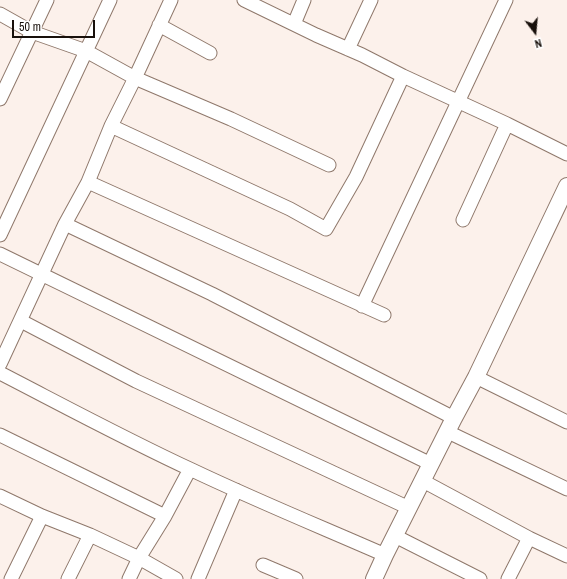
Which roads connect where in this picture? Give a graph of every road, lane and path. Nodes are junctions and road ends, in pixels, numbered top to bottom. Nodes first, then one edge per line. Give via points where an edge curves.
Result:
1 (47, 0) edge
2 (110, 0) edge
3 (171, 0) edge
4 (244, 0) edge
5 (304, 0) edge
6 (370, 0) edge
7 (506, 0) edge
8 (0, 14) edge
9 (294, 24) junction
10 (160, 25) junction
11 (32, 32) junction
12 (348, 49) junction
13 (86, 51) junction
14 (210, 53) dead end
15 (5, 76) edge
16 (403, 76) junction
17 (135, 78) junction
18 (0, 99) edge
19 (458, 101) junction
20 (507, 124) junction
21 (111, 126) junction
22 (567, 154) edge
23 (329, 165) dead end
24 (88, 182) junction
25 (567, 186) edge
26 (463, 220) dead end
27 (65, 224) junction
28 (0, 235) edge
29 (0, 254) edge
30 (43, 274) junction
31 (362, 306) junction
32 (384, 316) dead end
33 (21, 321) junction
34 (0, 364) edge
35 (0, 373) edge
36 (476, 378) junction
37 (567, 422) edge
38 (451, 425) junction
39 (0, 435) edge
40 (431, 464) junction
41 (190, 469) junction
42 (423, 481) junction
43 (567, 489) edge
44 (236, 490) junction
45 (0, 496) edge
46 (409, 508) junction
47 (42, 516) junction
48 (165, 516) junction
49 (90, 535) junction
50 (395, 536) junction
51 (529, 538) junction
52 (385, 555) junction
53 (567, 556) edge
54 (139, 558) junction
55 (263, 564) dead end
56 (11, 579) edge
57 (68, 579) edge
58 (129, 579) edge
59 (176, 579) edge
60 (198, 579) edge
61 (296, 579) edge
62 (374, 579) edge
63 (480, 579) edge
64 (508, 579) edge

1 - 11 street
2 - 13 street
3 - 10 street
4 - 9 street
5 - 9 street
6 - 12 street
7 - 19 street
8 - 11 street
9 - 12 street
10 - 14 street
10 - 17 street
11 - 13 street
11 - 15 street
12 - 16 street
13 - 17 street
13 - 28 street
15 - 18 street
16 - 19 street
16 - 21 street via 356,177 326,229 290,209
17 - 21 street
17 - 23 street
19 - 20 street
19 - 31 street
20 - 22 street
20 - 26 street
21 - 24 street
24 - 27 street
24 - 31 street
25 - 36 street
27 - 30 street
27 - 38 street via 212,294
29 - 30 street
30 - 33 street
30 - 40 street
31 - 32 street
33 - 34 street
33 - 46 street via 136,381
35 - 41 street
36 - 37 street
36 - 38 street
38 - 40 street
38 - 43 street
39 - 48 street
40 - 42 street
41 - 44 street
41 - 48 street
42 - 46 street
42 - 51 street
44 - 52 street
44 - 60 street
45 - 47 street
46 - 50 street
47 - 49 street
47 - 56 street
48 - 54 street
49 - 54 street
49 - 57 street
50 - 52 street
50 - 63 street
51 - 53 street
51 - 64 street
52 - 62 street
54 - 58 street
54 - 59 street
55 - 61 street

